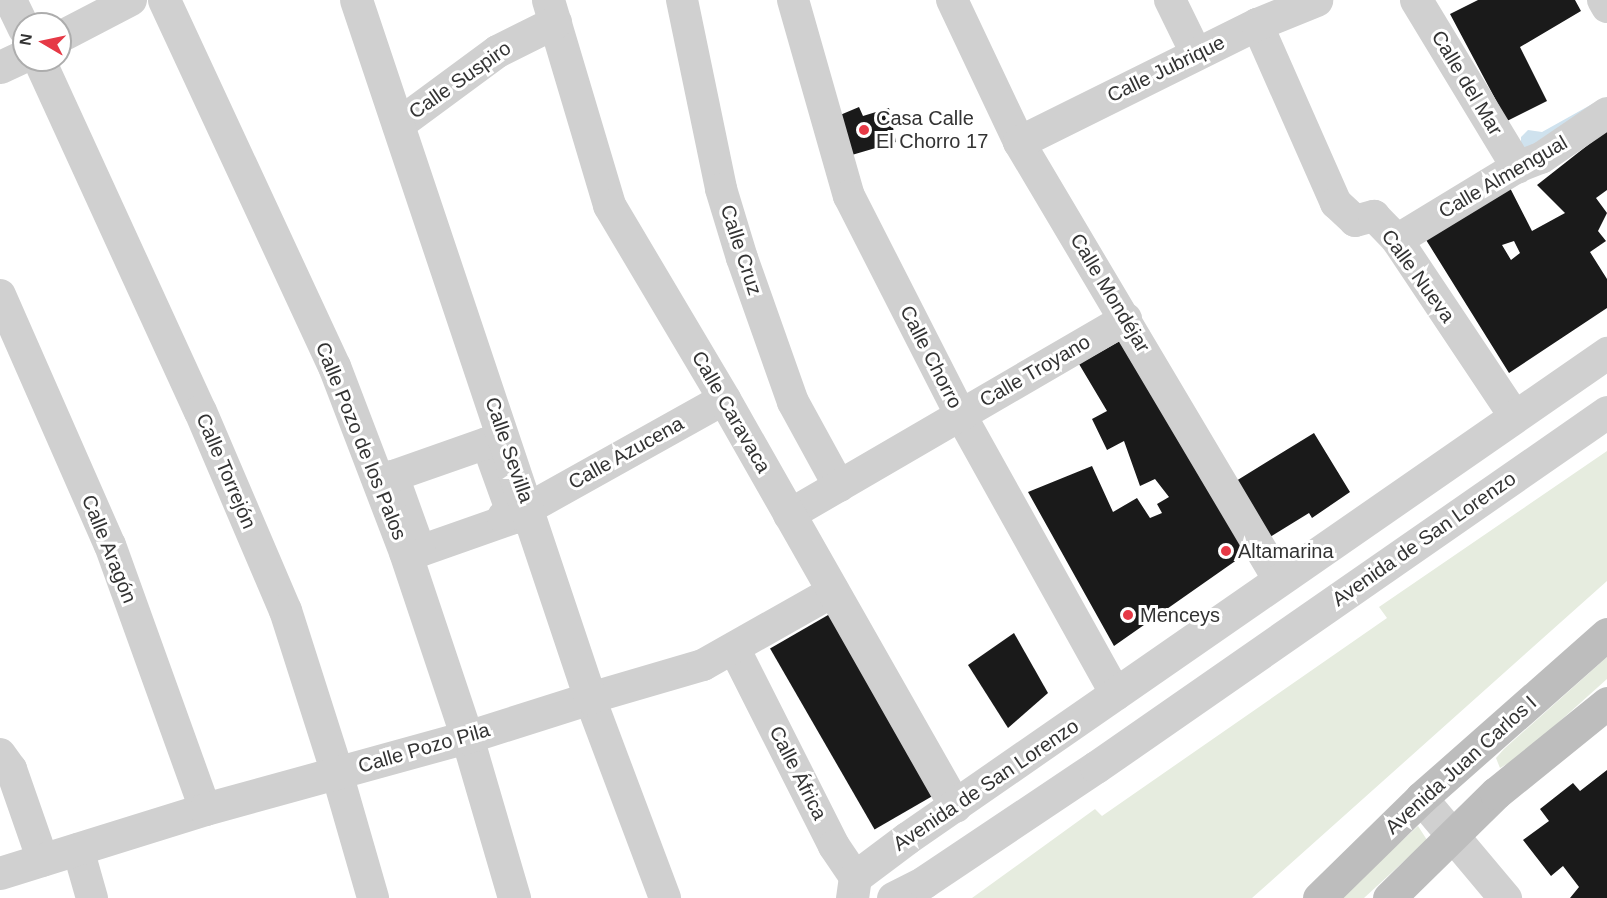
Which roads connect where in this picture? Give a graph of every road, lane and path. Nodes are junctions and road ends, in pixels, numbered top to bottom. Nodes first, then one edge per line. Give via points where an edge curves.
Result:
1 (131, 0) edge
2 (164, 0) edge
3 (356, 0) edge
4 (682, 0) edge
5 (793, 0) edge
6 (952, 0) edge
7 (1170, 0) edge
8 (1416, 0) edge
9 (1603, 0) edge
10 (1309, 1) edge
11 (1607, 7) edge
12 (552, 11) edge
13 (1257, 24) junction
14 (72, 31) edge
15 (1196, 53) junction
16 (45, 72) edge
17 (1607, 113) edge
18 (398, 123) junction
19 (1018, 142) junction
20 (1517, 167) junction
21 (1397, 240) junction
22 (0, 295) edge
23 (1126, 319) junction
24 (1607, 354) edge
25 (724, 399) junction
26 (1607, 412) edge
27 (960, 414) junction
28 (1515, 417) junction
29 (497, 445) junction
30 (1541, 457) junction
31 (387, 484) junction
32 (839, 486) junction
33 (520, 511) junction
34 (789, 515) junction
35 (412, 550) junction
36 (1279, 580) junction
37 (834, 591) junction
38 (1306, 621) junction
39 (1607, 634) edge
40 (734, 648) junction
41 (1116, 694) junction
42 (590, 698) junction
43 (1607, 703) edge
44 (1141, 734) junction
45 (467, 737) junction
46 (0, 754) edge
47 (337, 773) junction
48 (1421, 798) junction
49 (955, 806) junction
50 (205, 809) junction
51 (1455, 835) junction
52 (78, 849) junction
53 (43, 861) junction
54 (0, 873) edge
55 (853, 887) edge
56 (92, 898) edge
57 (373, 898) edge
58 (514, 898) edge
59 (665, 898) edge
60 (893, 898) edge
61 (1319, 898) edge
62 (1389, 898) edge
63 (1505, 898) edge

1 - 14 street
2 - 31 street, Calle Pozo de los Palos
3 - 18 street, Calle Sevilla
4 - 32 street, Calle Cruz via 721,189 742,258 793,402
5 - 27 street, Calle Chorro via 849,196
6 - 19 street, Calle Mondéjar
7 - 15 street
8 - 20 street, Calle del Mar
9 - 11 street
10 - 13 street, Calle Jubrique
12 - 18 street, Calle Suspiro
12 - 25 street, Calle Caravaca via 609,205
13 - 15 street, Calle Jubrique
13 - 21 street, Calle Nueva via 1336,203 1355,221 1374,216
15 - 19 street, Calle Jubrique
16 - 47 street, Calle Torrejón via 200,411 285,610
17 - 20 street, Calle Almengual via 1541,158
18 - 29 street, Calle Sevilla
19 - 23 street, Calle Mondéjar
20 - 21 street, Calle Almengual
21 - 28 street, Calle Nueva
22 - 50 street, Calle Aragón via 110,545
23 - 27 street, Calle Troyano
23 - 36 street, Calle Mondéjar
24 - 28 street, Avenida de San Lorenzo
25 - 33 street, Calle Azucena
25 - 34 street, Calle Caravaca
26 - 30 street, Avenida de San Lorenzo
27 - 32 street, Calle Troyano
27 - 41 street, Calle Chorro
28 - 30 street
28 - 36 street, Avenida de San Lorenzo
29 - 31 street via 487,443 393,476
29 - 33 street, Calle Sevilla
30 - 38 street, Avenida de San Lorenzo
31 - 35 street, Calle Pozo de los Palos
32 - 34 street, Calle Troyano
33 - 35 street, Calle Azucena via 514,518 420,551
33 - 42 street, Calle Sevilla
34 - 37 street, Calle Caravaca
35 - 45 street, Calle Pozo de los Palos
36 - 38 street
36 - 41 street, Avenida de San Lorenzo
37 - 40 street, Calle Pozo Pila
37 - 49 street, Calle Caravaca
38 - 44 street, Avenida de San Lorenzo
39 - 48 main road, Avenida Juan Carlos I
40 - 42 street, Calle Pozo Pila via 703,665
40 - 55 street, Calle África
41 - 44 street
41 - 49 street, Avenida de San Lorenzo
42 - 45 street, Calle Pozo Pila
42 - 59 street, Calle Sevilla
43 - 51 main road via 1496,793
44 - 60 street, Avenida de San Lorenzo via 924,882
45 - 47 street, Calle Pozo Pila
45 - 58 street, Calle Pozo de los Palos
46 - 53 street via 11,769
47 - 50 street, Calle Pozo Pila
47 - 57 street, Calle Torrejón
48 - 51 street
48 - 61 main road, Avenida Juan Carlos I
49 - 55 street, Avenida de San Lorenzo
50 - 52 street, Calle Pozo Pila
51 - 62 main road
51 - 63 street
52 - 53 street, Calle Pozo Pila
52 - 56 street
53 - 54 street, Calle Pozo Pila

